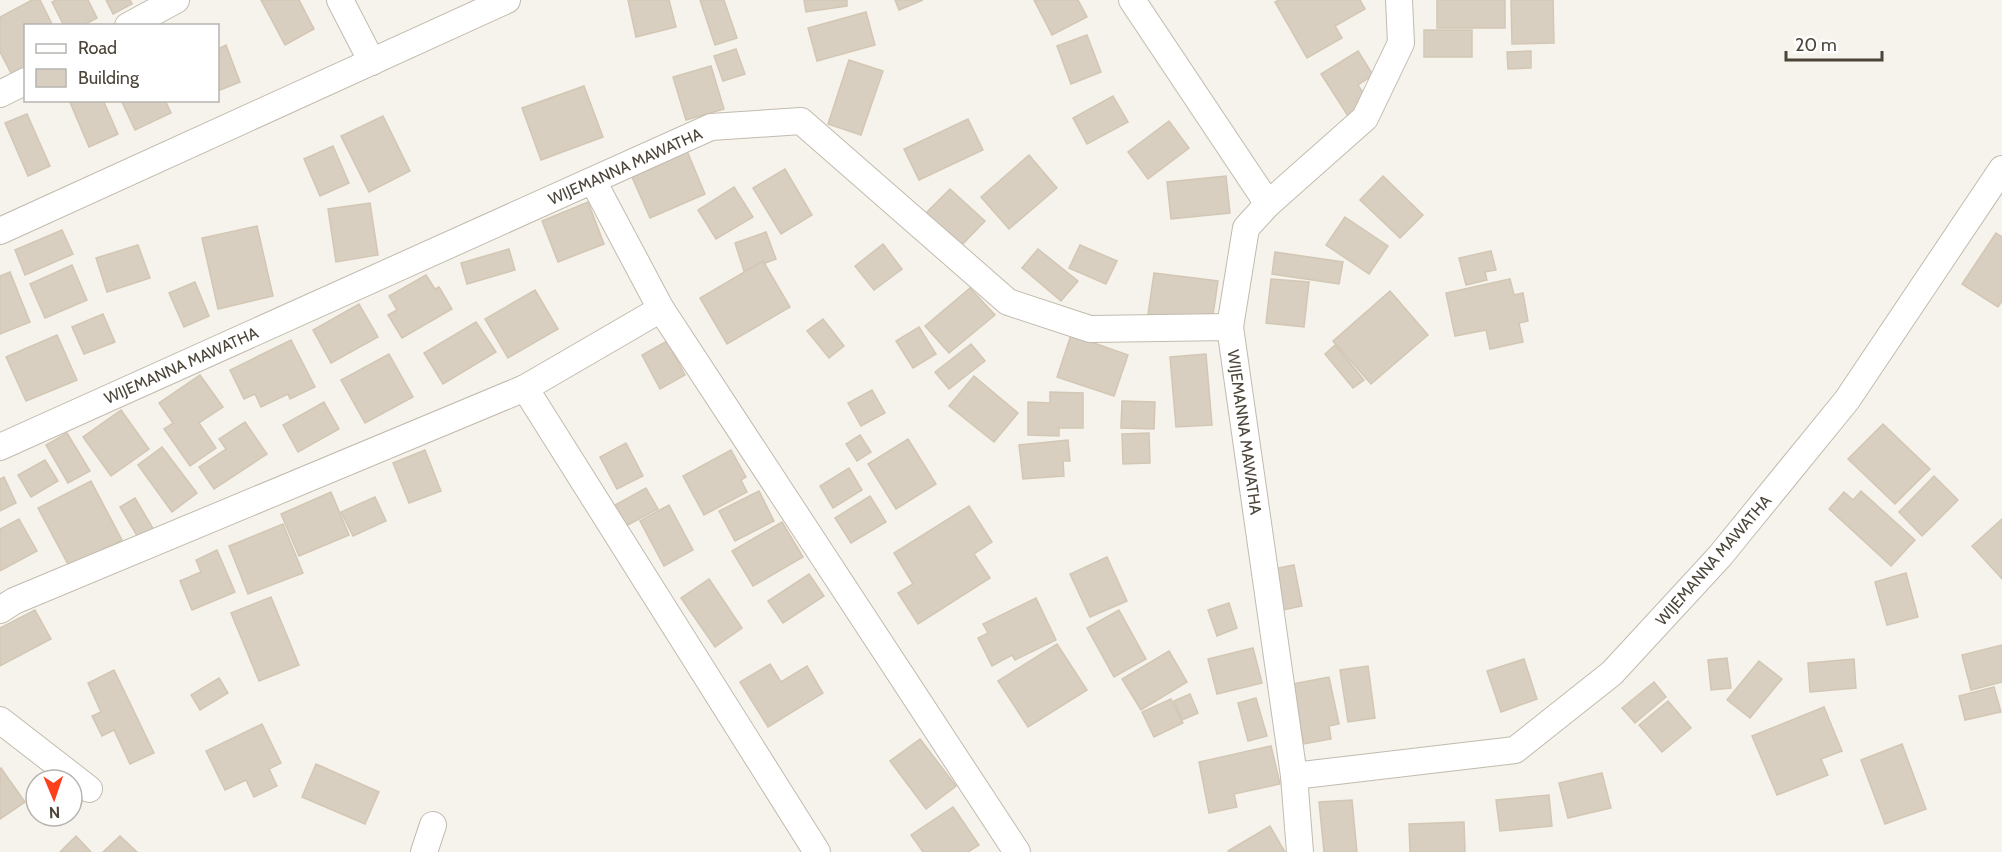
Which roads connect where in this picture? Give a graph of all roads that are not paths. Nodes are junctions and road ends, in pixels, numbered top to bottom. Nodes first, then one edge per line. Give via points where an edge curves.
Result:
1 (176, 0) edge
2 (340, 0) edge
3 (507, 0) edge
4 (1132, 0) edge
5 (1400, 0) edge
6 (132, 24) edge
7 (372, 62) junction
8 (24, 82) edge
9 (0, 94) edge
10 (2002, 169) edge
11 (593, 181) junction
12 (1268, 204) junction
13 (0, 231) edge
14 (661, 309) junction
15 (1230, 327) junction
16 (525, 388) junction
17 (0, 447) edge
18 (0, 610) edge
19 (0, 720) edge
20 (1294, 776) junction
21 (89, 789) dead end
22 (433, 825) dead end
23 (424, 852) edge
24 (817, 852) edge
25 (1017, 852) edge
26 (1300, 852) edge

1 - 6 street
2 - 7 street
3 - 7 street
4 - 12 street
5 - 12 street via 1401,44 1365,118
7 - 13 street
8 - 9 street
10 - 20 street, WIJEMANNA MAWATHA via 1847,400 1720,556 1612,673 1515,750
11 - 14 street
11 - 15 street, WIJEMANNA MAWATHA via 711,127 801,121 1008,302 1090,329
11 - 17 street, WIJEMANNA MAWATHA
12 - 15 street via 1246,228
14 - 16 street
14 - 25 street
15 - 20 street, WIJEMANNA MAWATHA
16 - 18 street
16 - 24 street
19 - 21 street
20 - 26 street
22 - 23 street

